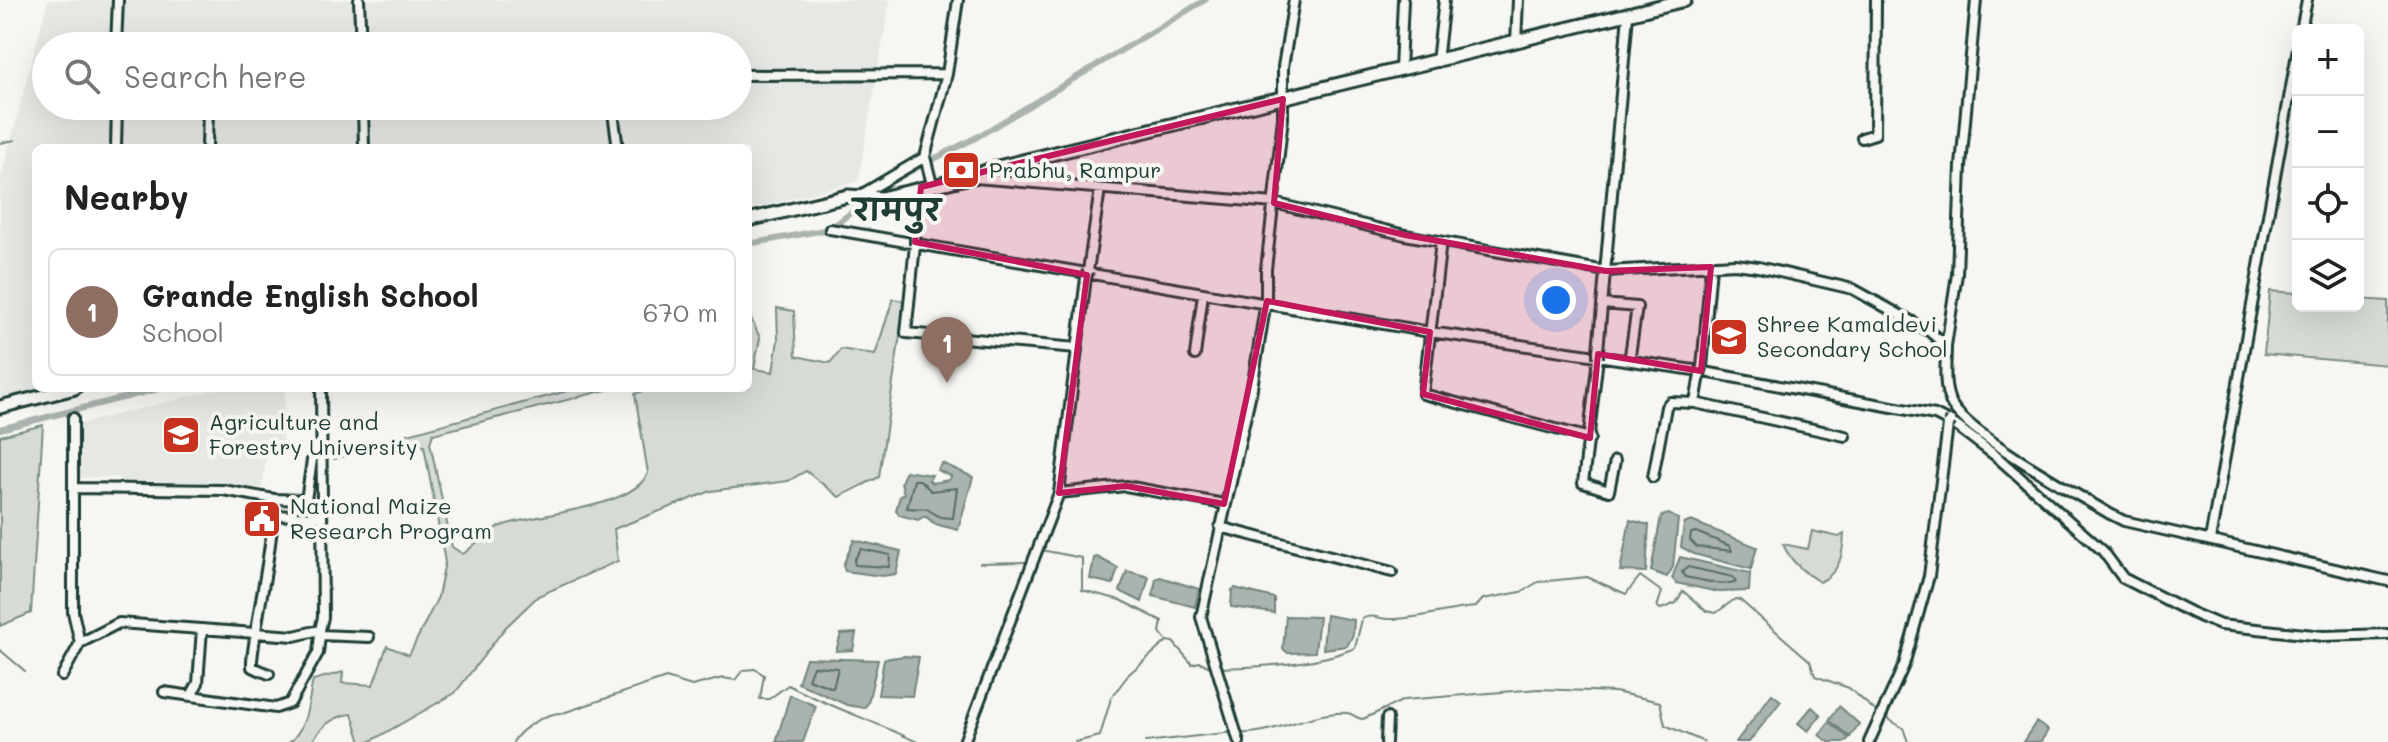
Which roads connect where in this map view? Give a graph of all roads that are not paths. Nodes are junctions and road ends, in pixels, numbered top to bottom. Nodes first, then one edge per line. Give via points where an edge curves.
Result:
1 (118, 0) edge
2 (359, 0) edge
3 (958, 0) edge
4 (1294, 0) edge
5 (1403, 0) edge
6 (1444, 0) edge
7 (1518, 0) edge
8 (1685, 0) edge
9 (1876, 0) edge
10 (1976, 0) edge
11 (2307, 0) edge
12 (1628, 15) junction
13 (2302, 24) edge
14 (117, 32) edge
15 (360, 32) edge
16 (1516, 42) junction
17 (1437, 62) junction
18 (1400, 70) junction
19 (947, 74) junction
20 (752, 75) edge
21 (2292, 82) edge
22 (1283, 99) junction
23 (117, 120) edge
24 (208, 120) edge
25 (363, 120) edge
26 (614, 120) edge
27 (1862, 138) dead end
28 (116, 144) edge
29 (207, 144) edge
30 (364, 144) edge
31 (617, 144) edge
32 (926, 163) junction
33 (971, 177) junction
34 (926, 186) junction
35 (1100, 189) junction
36 (862, 196) junction
37 (1274, 203) junction
38 (752, 219) edge
39 (830, 229) dead end
40 (1441, 242) junction
41 (1711, 267) junction
42 (1606, 271) junction
43 (1203, 294) junction
44 (1266, 304) junction
45 (1603, 304) junction
46 (1430, 332) junction
47 (1946, 346) junction
48 (1077, 348) junction
49 (1195, 355) dead end
50 (1630, 355) dead end
51 (59, 392) edge
52 (321, 392) edge
53 (1695, 403) junction
54 (0, 407) edge
55 (73, 418) dead end
56 (1952, 420) junction
57 (1845, 436) dead end
58 (1590, 438) junction
59 (312, 460) dead end
60 (1615, 461) dead end
61 (1653, 477) dead end
62 (73, 488) junction
63 (1059, 493) junction
64 (274, 499) junction
65 (306, 500) junction
66 (1224, 504) junction
67 (274, 515) junction
68 (319, 517) junction
69 (1220, 527) junction
70 (2210, 540) junction
71 (1392, 572) dead end
72 (2388, 581) edge
73 (202, 629) junction
74 (320, 632) junction
75 (255, 633) junction
76 (2388, 634) edge
77 (369, 637) dead end
78 (80, 643) junction
79 (269, 674) dead end
80 (62, 676) dead end
81 (164, 692) dead end
82 (192, 694) junction
83 (1387, 718) dead end
84 (1237, 735) edge
85 (964, 742) edge
86 (1386, 742) edge
87 (1869, 742) edge

1 - 14 street
2 - 15 street
3 - 19 street
4 - 22 street
5 - 18 street
6 - 17 street
7 - 16 street
8 - 12 main road
9 - 27 street via 1875,134
10 - 47 street via 1957,274
11 - 13 street
12 - 16 main road
12 - 42 street
16 - 17 main road
17 - 18 main road
18 - 22 main road
19 - 20 street
19 - 32 street
21 - 70 street
22 - 33 main road
22 - 37 street
23 - 28 street
24 - 29 street
25 - 30 street
26 - 31 street
32 - 34 street
32 - 36 street
33 - 34 main road
33 - 35 street
34 - 36 main road via 881,198
34 - 48 street via 906,333
35 - 37 street
35 - 48 street
36 - 38 main road
37 - 40 street
37 - 44 street
39 - 43 street
40 - 42 street
40 - 46 street
41 - 42 street
41 - 47 street via 1758,267 1853,289
41 - 53 street
42 - 45 street
43 - 44 street
43 - 49 street
44 - 46 street
44 - 66 street
45 - 50 street via 1637,307
45 - 58 street
46 - 58 street via 1423,394
46 - 76 street via 1694,370 1935,415 1997,457 2103,551 2123,578 2192,613 2220,625 2323,636
47 - 56 street
48 - 63 street
51 - 54 main road
52 - 68 street
53 - 57 street
53 - 61 street via 1670,402 1666,407
55 - 62 street
56 - 70 street via 2124,521
56 - 87 street via 1929,576 1904,665
58 - 60 street via 1583,483 1609,491
59 - 65 street
62 - 64 street via 223,490
62 - 78 street via 73,612
63 - 66 street via 1126,486
63 - 85 street
64 - 65 street
64 - 67 street
65 - 68 street
66 - 69 street
67 - 68 street
67 - 75 street
68 - 74 street
69 - 71 street
69 - 84 street via 1201,617
70 - 72 street
73 - 75 street
73 - 78 street via 119,623
73 - 82 street via 198,683
74 - 75 street
74 - 77 street
74 - 82 street via 318,653 290,703 276,708
75 - 79 street via 252,667
78 - 80 street
81 - 82 street
83 - 86 street

